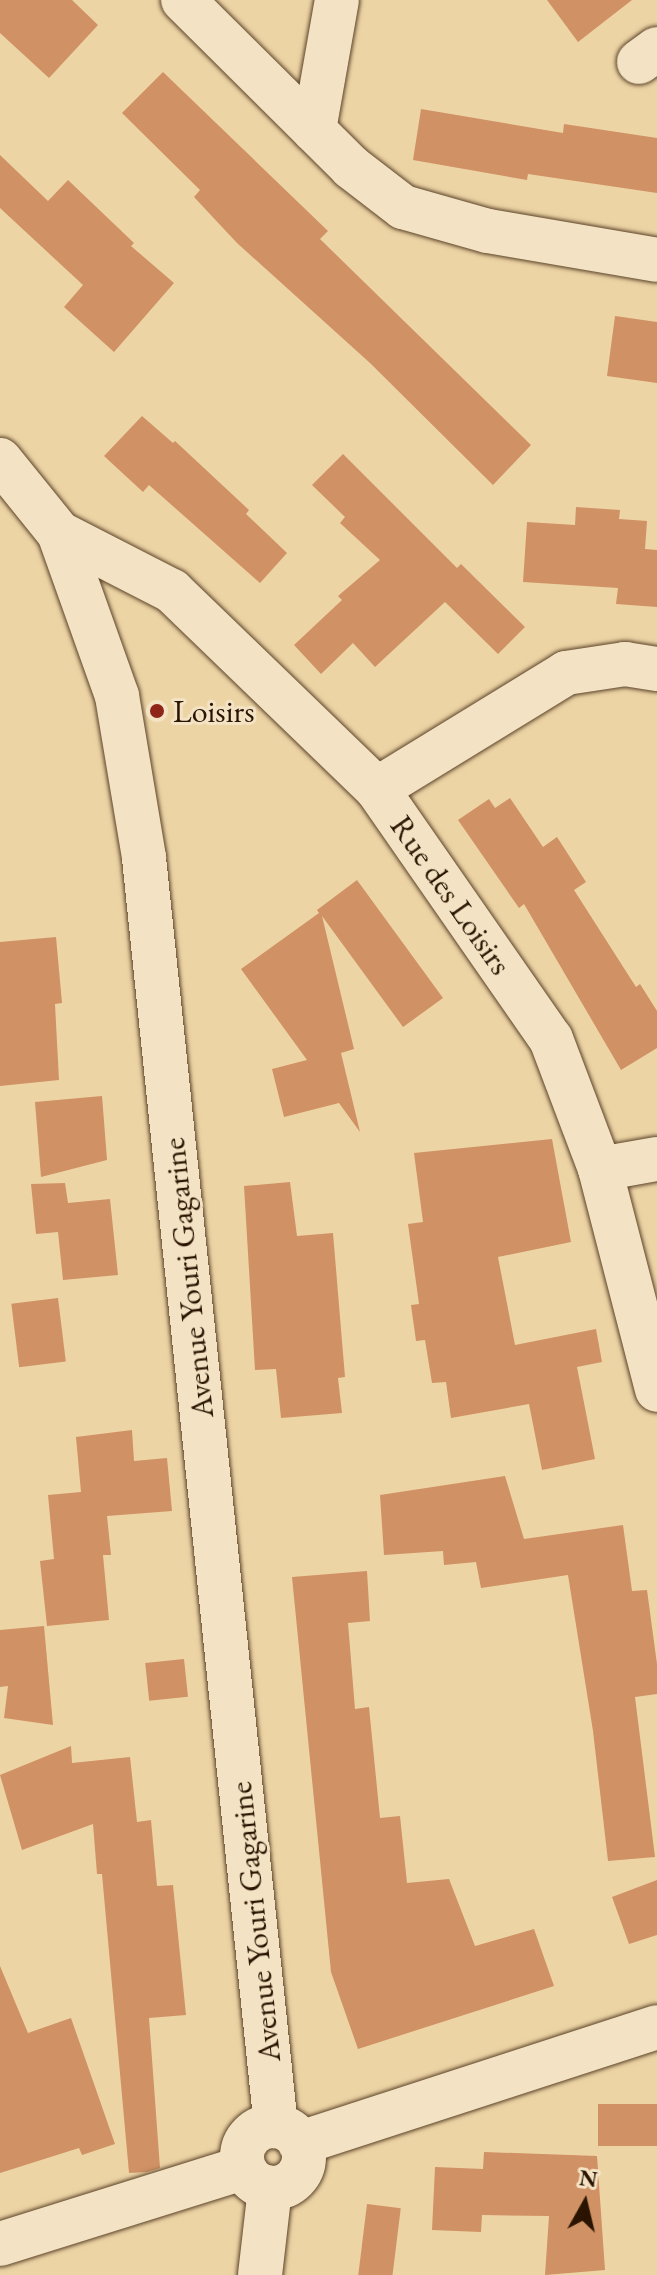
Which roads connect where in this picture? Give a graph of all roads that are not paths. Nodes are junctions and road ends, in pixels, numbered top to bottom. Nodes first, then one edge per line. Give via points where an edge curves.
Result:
1 (183, 0) edge
2 (337, 0) edge
3 (314, 130) junction
4 (657, 260) edge
5 (0, 460) edge
6 (59, 533) junction
7 (657, 669) edge
8 (377, 789) junction
9 (657, 1159) edge
10 (600, 1169) junction
11 (657, 1390) edge
12 (657, 2027) edge
13 (288, 2135) junction
14 (257, 2178) junction
15 (0, 2244) edge
16 (260, 2275) edge

1 - 3 street
2 - 3 street
3 - 4 street via 403,207 488,231
5 - 6 street, Avenue Youri Gagarine
6 - 8 street, Rue des Loisirs via 172,591
6 - 13 street, Avenue Youri Gagarine via 117,696 144,858
7 - 8 street via 625,664 566,673
8 - 10 street, Rue des Loisirs via 551,1039
9 - 10 street
10 - 11 street, Rue des Loisirs
12 - 13 street
13 - 14 street, Avenue Youri Gagarine via 304,2159 298,2175 286,2185
14 - 15 street
14 - 16 street

